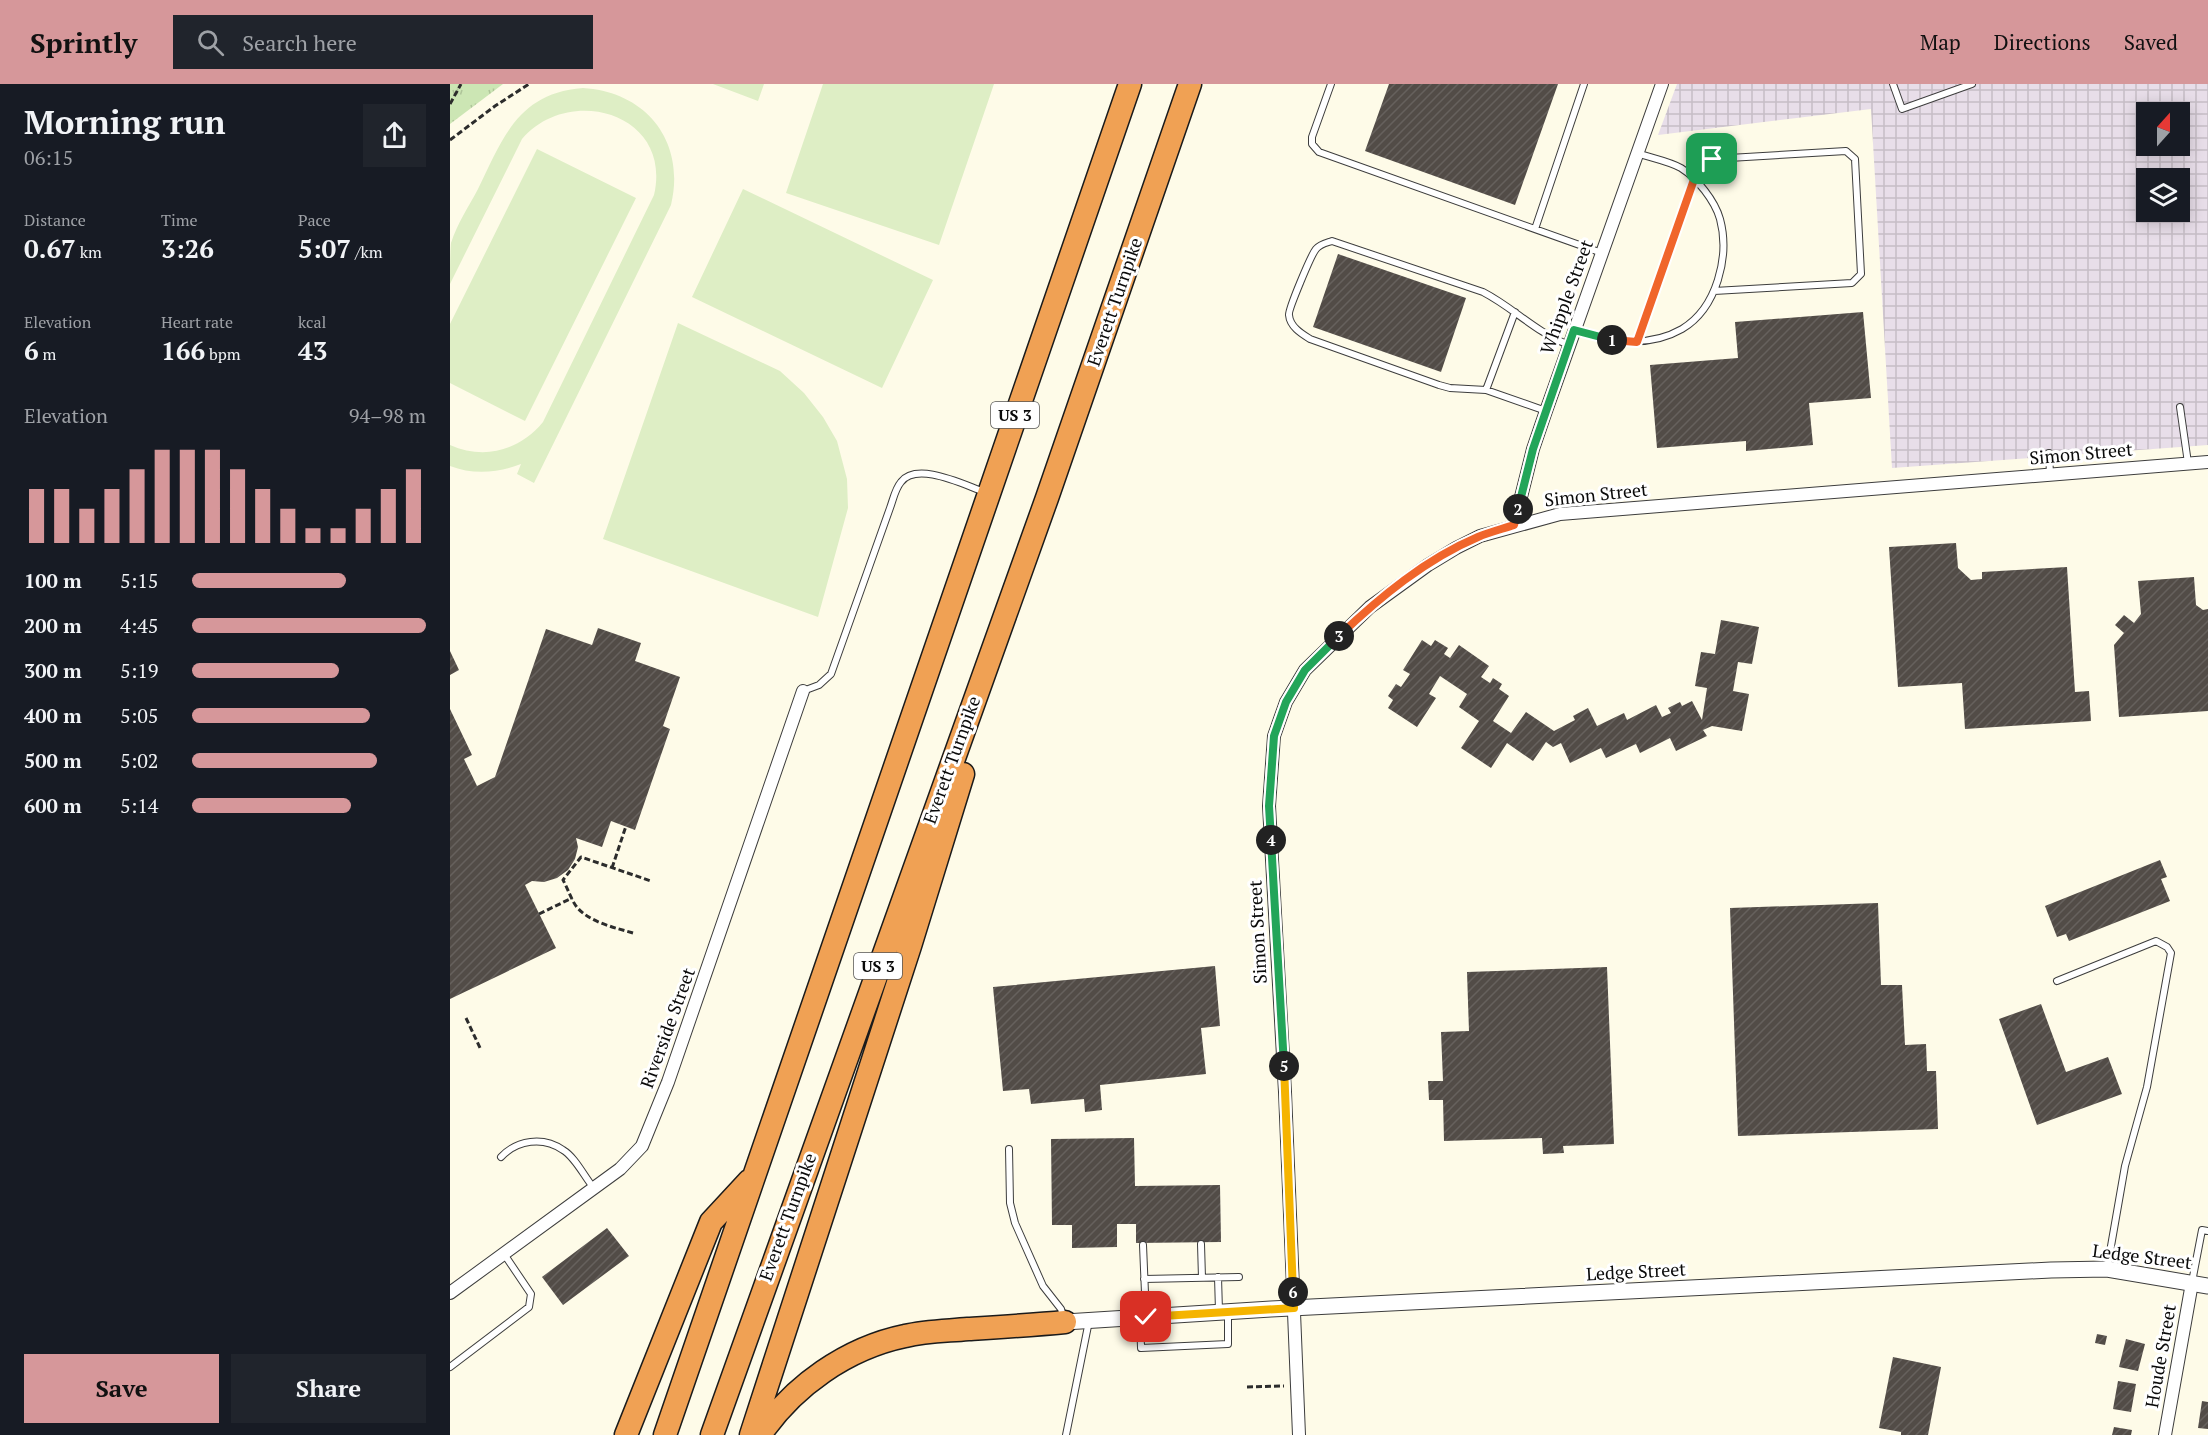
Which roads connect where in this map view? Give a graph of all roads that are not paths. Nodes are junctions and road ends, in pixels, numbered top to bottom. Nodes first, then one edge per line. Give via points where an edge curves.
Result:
1 (1130, 84) edge
2 (1190, 84) edge
3 (1330, 84) edge
4 (1584, 84) edge
5 (1662, 84) edge
6 (1893, 84) edge
7 (1972, 84) edge
8 (1637, 153) junction
9 (1694, 180) junction
10 (1535, 228) junction
11 (1602, 253) junction
12 (1714, 291) junction
13 (1515, 312) junction
14 (1574, 330) junction
15 (1637, 342) junction
16 (1569, 345) junction
17 (1486, 390) junction
18 (2180, 407) dead end
19 (1546, 411) junction
20 (2049, 453) dead end
21 (2208, 462) edge
22 (2188, 463) junction
23 (2050, 474) junction
24 (988, 493) junction
25 (1047, 498) junction
26 (1514, 525) junction
27 (803, 691) joint
28 (2057, 981) dead end
29 (1009, 1149) dead end
30 (501, 1157) dead end
31 (756, 1173) junction
32 (593, 1187) junction
33 (2208, 1231) edge
34 (1201, 1244) dead end
35 (1143, 1245) dead end
36 (503, 1254) junction
37 (2107, 1269) junction
38 (1239, 1276) dead end
39 (1218, 1277) junction
40 (1202, 1278) junction
41 (1144, 1279) junction
42 (2192, 1283) junction
43 (2208, 1286) edge
44 (450, 1293) edge
45 (1294, 1308) junction
46 (1223, 1312) junction
47 (1143, 1317) junction
48 (1089, 1320) junction
49 (1065, 1322) junction
50 (450, 1367) edge
51 (626, 1435) edge
52 (665, 1435) edge
53 (712, 1435) edge
54 (751, 1435) edge
55 (760, 1435) edge
56 (1066, 1435) edge
57 (1299, 1435) edge
58 (2165, 1435) edge

1 - 24 highway, US 3
2 - 25 highway, Everett Turnpike / US 3
3 - 10 lane via 1312,137 1319,152
4 - 10 lane
5 - 8 street, Whipple Street
6 - 7 lane via 1902,109
8 - 9 lane via 1680,168
8 - 11 street, Whipple Street
9 - 12 lane via 1714,204 1722,229 1722,261
9 - 12 lane via 1702,163 1712,159 1846,151 1855,159 1861,274 1857,279 1852,283
9 - 15 lane
10 - 11 lane
11 - 14 street, Whipple Street
12 - 15 lane via 1694,320 1681,329
13 - 16 lane via 1541,333
13 - 17 lane
13 - 17 lane via 1483,292 1332,241 1316,249 1291,305 1291,322 1310,339 1450,388
14 - 15 lane via 1603,339
14 - 16 street, Whipple Street
16 - 19 street, Whipple Street
17 - 19 lane
18 - 22 lane
19 - 26 street, Whipple Street
20 - 23 lane
21 - 22 street, Simon Street
22 - 23 street, Simon Street
23 - 26 street, Simon Street via 1570,513
24 - 27 lane via 924,472 901,482 831,674 819,686
24 - 31 highway, US 3
25 - 53 highway, Everett Turnpike / US 3
25 - 54 highway via 910,946
26 - 45 street, Simon Street via 1456,548 1370,606 1305,670 1286,702 1274,736 1269,806
27 - 32 street, Riverside Street via 650,1132 637,1154
28 - 37 lane via 2156,941 2171,954 2151,1069 2125,1166
29 - 49 lane via 1010,1203 1015,1223 1043,1286 1061,1309
30 - 32 lane via 517,1144 542,1142 564,1150
31 - 51 highway via 711,1222
31 - 52 highway, US 3
32 - 36 street, Riverside Street
33 - 42 lane via 2202,1230
34 - 40 lane
35 - 41 lane
36 - 44 street, Riverside Street
36 - 50 lane via 531,1294 529,1307
37 - 42 street, Ledge Street
37 - 45 street, Ledge Street
38 - 39 lane
39 - 40 lane
39 - 46 lane
40 - 41 lane
41 - 47 lane
42 - 43 street, Ledge Street
42 - 58 street, Houde Street
45 - 46 street, Ledge Street
45 - 57 street, Simon Street
46 - 47 street, Ledge Street
46 - 47 lane via 1228,1344 1141,1348
47 - 48 street, Ledge Street
48 - 49 street, Ledge Street
48 - 56 lane
49 - 55 highway via 929,1332 872,1346 833,1365 810,1382

